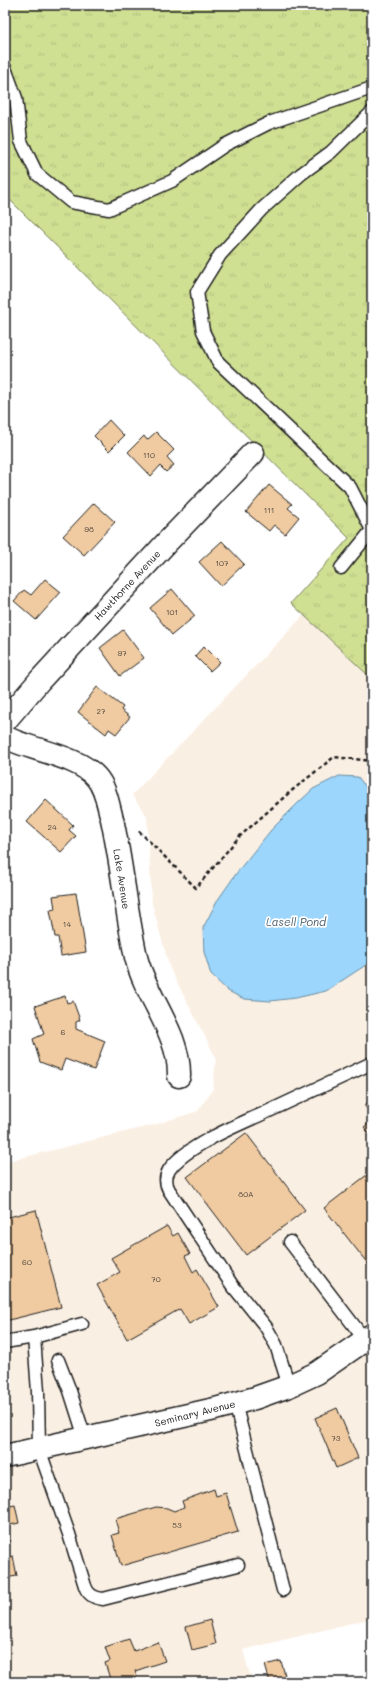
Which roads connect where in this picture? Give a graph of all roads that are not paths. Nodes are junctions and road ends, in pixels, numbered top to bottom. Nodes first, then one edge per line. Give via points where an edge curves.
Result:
1 (5, 68) edge
2 (372, 88) edge
3 (372, 112) edge
4 (253, 452) dead end
5 (372, 530) edge
6 (341, 568) dead end
7 (5, 721) edge
8 (5, 737) edge
9 (372, 1063) edge
10 (179, 1076) dead end
11 (290, 1242) dead end
12 (82, 1324) dead end
13 (34, 1337) junction
14 (369, 1338) edge
15 (5, 1342) edge
16 (58, 1360) dead end
17 (289, 1386) junction
18 (235, 1403) junction
19 (85, 1438) junction
20 (38, 1449) junction
21 (5, 1456) edge
22 (238, 1565) dead end
23 (283, 1590) dead end

1 - 2 lane via 16,98 21,141 37,174 71,202 109,209 172,181 225,145 269,123
3 - 5 lane via 331,152 301,174 262,209 220,255 197,292 203,331 218,362 350,487
4 - 7 street, Hawthorne Avenue via 147,564
5 - 6 lane
8 - 10 street, Lake Avenue via 79,764 93,773 100,783 116,838 137,959 148,990 175,1046
9 - 17 lane via 220,1133 180,1160 167,1176 169,1190 232,1285 266,1327 276,1345
11 - 14 lane
12 - 13 lane
13 - 15 lane
13 - 20 lane via 38,1392
14 - 17 street, Seminary Avenue via 317,1373
16 - 19 lane
17 - 18 street, Seminary Avenue
18 - 19 street, Seminary Avenue
18 - 23 lane
19 - 20 street, Seminary Avenue
20 - 21 street, Seminary Avenue
20 - 22 lane via 85,1586 95,1598 106,1599

